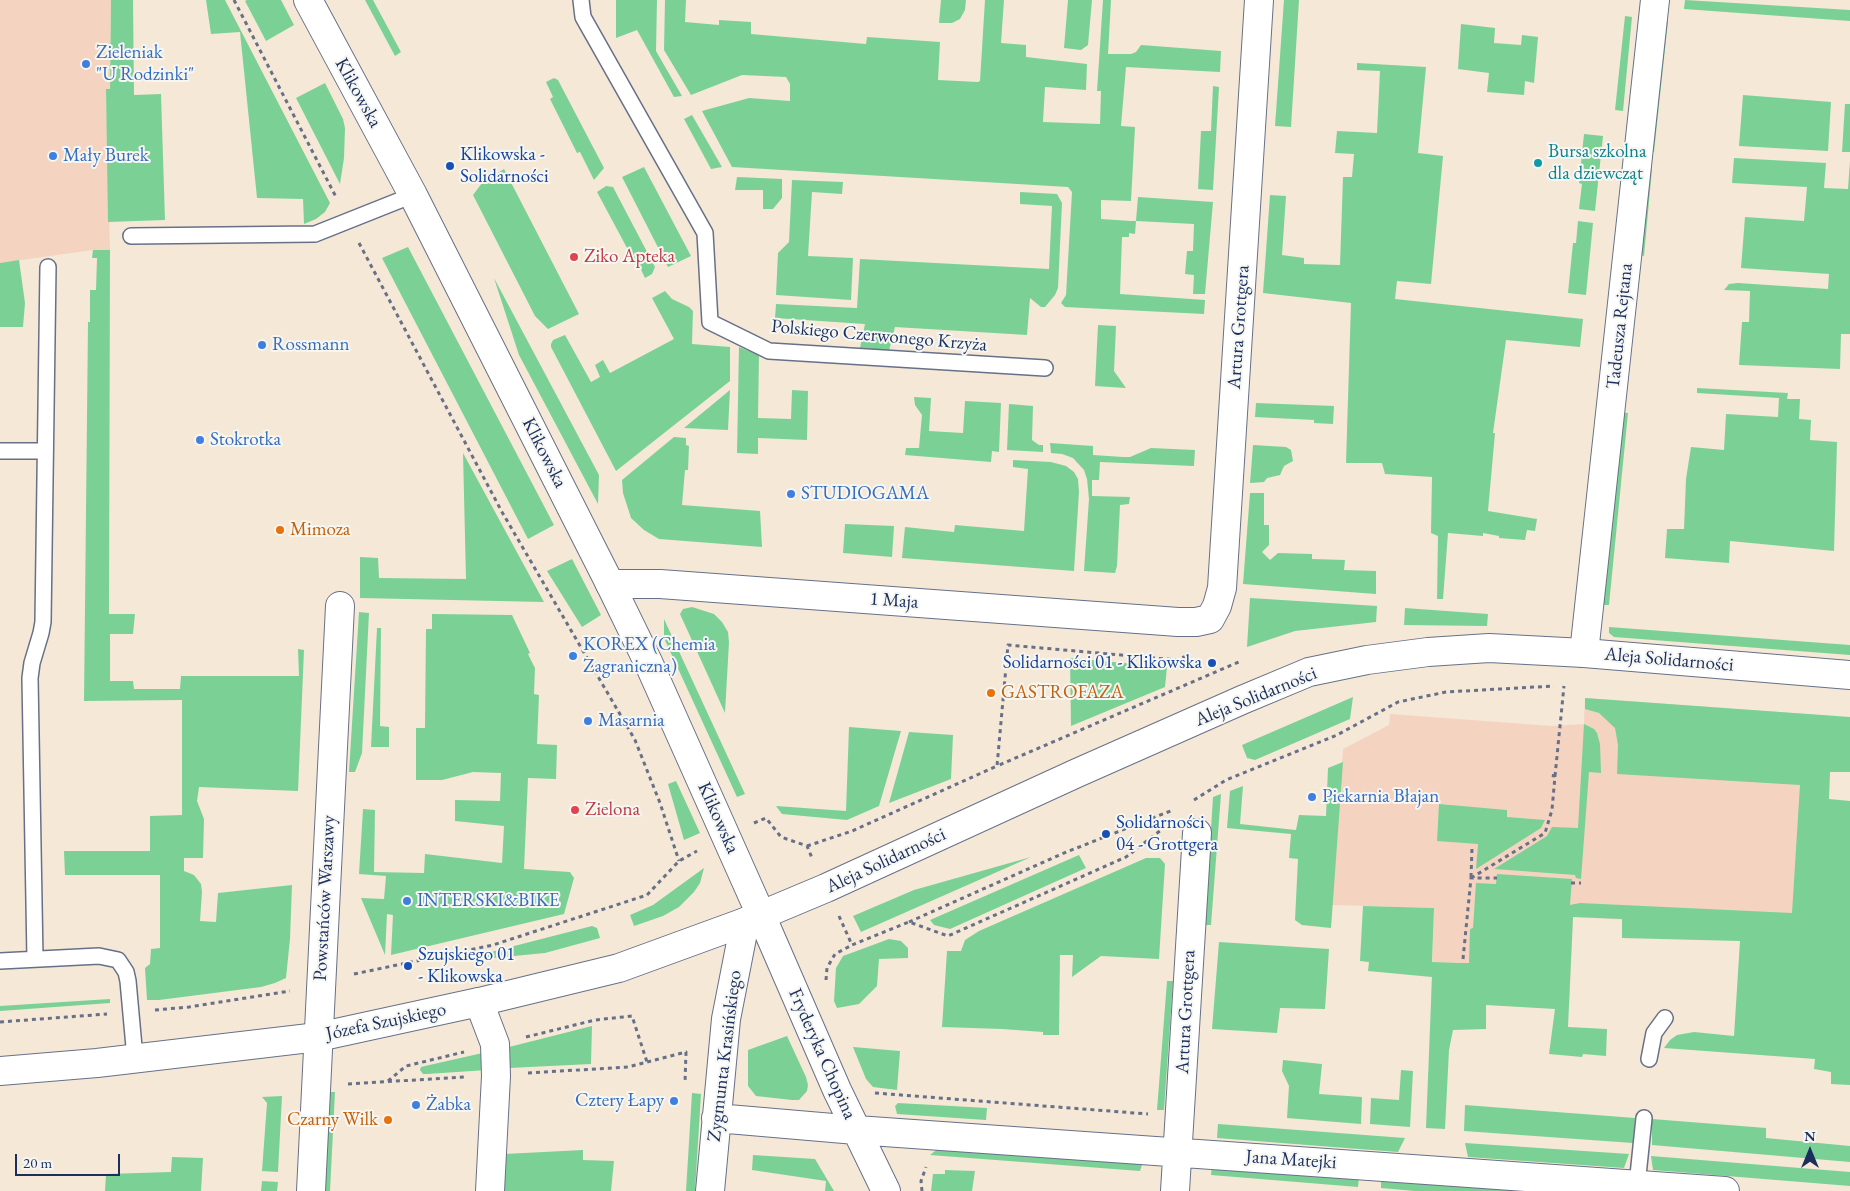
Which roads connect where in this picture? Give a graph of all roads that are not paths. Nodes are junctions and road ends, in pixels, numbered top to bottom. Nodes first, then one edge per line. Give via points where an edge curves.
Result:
1 (308, 0) edge
2 (581, 0) edge
3 (1259, 0) edge
4 (1655, 0) edge
5 (413, 194) junction
6 (131, 236) dead end
7 (48, 267) dead end
8 (1045, 368) dead end
9 (0, 451) edge
10 (45, 451) junction
11 (610, 584) junction
12 (340, 606) dead end
13 (1178, 622) joint
14 (1584, 653) junction
15 (1850, 675) edge
16 (1197, 833) dead end
17 (753, 919) junction
18 (35, 959) junction
19 (0, 961) edge
20 (479, 1002) junction
21 (1665, 1018) dead end
22 (318, 1037) junction
23 (135, 1058) junction
24 (1650, 1059) dead end
25 (0, 1071) edge
26 (716, 1118) junction
27 (1644, 1118) dead end
28 (856, 1130) junction
29 (1178, 1152) junction
30 (1637, 1185) junction
31 (311, 1191) edge
32 (490, 1191) edge
33 (710, 1191) edge
34 (886, 1191) edge
35 (1175, 1191) edge
36 (1725, 1191) edge

1 - 5 street, Klikowska
2 - 8 lane, Polskiego Czerwonego Krzyża via 583,17 705,233 710,322 769,351
3 - 13 street, Artura Grottgera via 1222,588 1210,619
4 - 14 street, Tadeusza Rejtana
5 - 6 lane via 315,234
5 - 11 street, Klikowska
7 - 10 lane
9 - 10 lane
10 - 18 lane via 43,622 30,678
11 - 13 street, 1 Maja via 660,584
11 - 17 street, Klikowska via 657,682
12 - 22 street, Powstańców Warszawy
14 - 15 street, Aleja Solidarności
14 - 17 street, Aleja Solidarności via 1490,648 1428,652 1309,672
16 - 29 street, Artura Grottgera
17 - 20 street, Józefa Szujskiego via 619,968
17 - 26 street, Zygmunta Krasińskiego via 726,1019
17 - 28 street, Fryderyka Chopina
18 - 19 lane
18 - 23 lane via 99,956 118,960 126,972
20 - 22 street, Józefa Szujskiego
20 - 32 street via 496,1044
21 - 24 lane via 1654,1033
22 - 23 street, Józefa Szujskiego
22 - 31 street, Powstańców Warszawy
23 - 25 street, Józefa Szujskiego
26 - 28 street, Jana Matejki
26 - 33 street, Zygmunta Krasińskiego
27 - 30 lane
28 - 29 street, Jana Matejki
28 - 34 street, Fryderyka Chopina
29 - 30 street, Jana Matejki
29 - 35 street, Artura Grottgera
30 - 36 street, Jana Matejki

